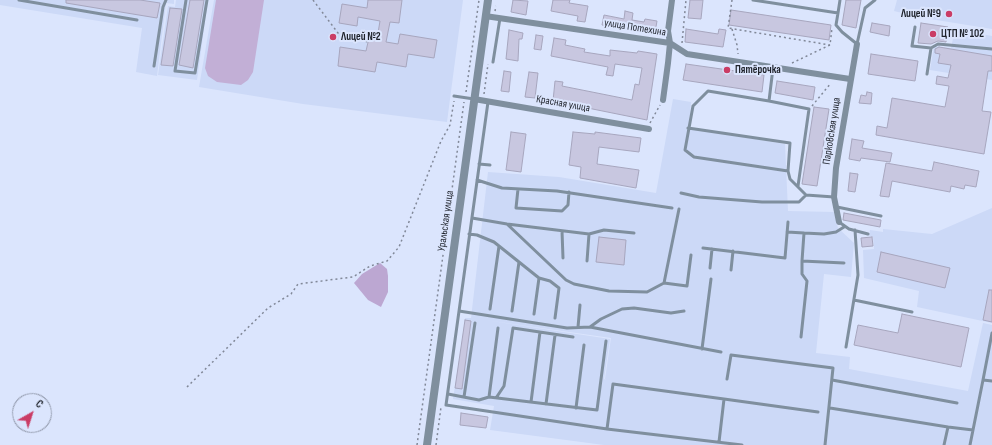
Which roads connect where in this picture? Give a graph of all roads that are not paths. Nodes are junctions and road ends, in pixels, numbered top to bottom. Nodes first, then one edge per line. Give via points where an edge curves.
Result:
1 (19, 0) edge
2 (166, 0) edge
3 (186, 0) edge
4 (207, 0) edge
5 (488, 0) edge
6 (672, 0) edge
7 (754, 0) edge
8 (840, 0) edge
9 (875, 0) edge
10 (838, 13) junction
11 (486, 16) junction
12 (500, 18) junction
13 (137, 20) dead end
14 (915, 27) dead end
15 (670, 43) junction
16 (857, 44) junction
17 (931, 48) junction
18 (992, 49) edge
19 (493, 62) dead end
20 (154, 66) dead end
21 (773, 68) junction
22 (927, 74) dead end
23 (850, 79) junction
24 (454, 96) road end
25 (474, 99) junction
26 (663, 100) road end
27 (769, 101) junction
28 (488, 102) junction
29 (649, 126) road end
30 (688, 128) junction
31 (479, 164) junction
32 (490, 165) dead end
33 (788, 171) junction
34 (477, 180) junction
35 (798, 186) junction
36 (518, 189) junction
37 (569, 192) junction
38 (681, 193) dead end
39 (806, 195) junction
40 (834, 197) junction
41 (835, 207) junction
42 (672, 208) dead end
43 (679, 209) dead end
44 (881, 216) dead end
45 (472, 218) junction
46 (788, 222) dead end
47 (506, 224) junction
48 (842, 224) junction
49 (855, 230) junction
50 (562, 231) junction
51 (634, 232) dead end
52 (787, 232) junction
53 (804, 233) junction
54 (469, 234) junction
55 (589, 234) junction
56 (868, 234) dead end
57 (500, 246) junction
58 (703, 248) dead end
59 (712, 249) junction
60 (733, 251) junction
61 (690, 255) dead end
62 (563, 258) dead end
63 (587, 261) dead end
64 (802, 261) junction
65 (519, 262) junction
66 (844, 263) dead end
67 (710, 268) dead end
68 (731, 270) dead end
69 (539, 278) junction
70 (711, 279) dead end
71 (664, 284) junction
72 (854, 300) junction
73 (580, 305) dead end
74 (490, 309) dead end
75 (459, 311) junction
76 (512, 311) dead end
77 (684, 311) dead end
78 (912, 312) dead end
79 (534, 314) dead end
80 (555, 318) dead end
81 (475, 323) dead end
82 (590, 327) junction
83 (498, 328) dead end
84 (578, 328) junction
85 (540, 332) junction
86 (992, 333) edge
87 (555, 335) junction
88 (573, 337) dead end
89 (801, 337) dead end
90 (606, 341) dead end
91 (584, 346) dead end
92 (846, 347) dead end
93 (702, 349) junction
94 (721, 352) dead end
95 (727, 380) dead end
96 (832, 380) junction
97 (983, 380) junction
98 (992, 381) edge
99 (448, 394) junction
100 (464, 397) junction
101 (490, 397) junction
102 (496, 398) junction
103 (724, 399) junction
104 (531, 402) junction
105 (957, 403) dead end
106 (546, 404) junction
107 (576, 408) junction
108 (830, 408) junction
109 (818, 412) dead end
110 (948, 427) junction
111 (607, 429) junction
112 (973, 430) junction
113 (719, 442) junction
114 (427, 445) edge
115 (742, 445) edge
116 (825, 445) edge
117 (944, 445) edge
118 (970, 445) edge

1 - 13 lane
2 - 20 lane
3 - 4 lane via 175,71 195,73
5 - 11 street, Уральская улица
6 - 15 street via 668,31
7 - 10 lane
8 - 10 lane
9 - 16 lane via 865,8
10 - 16 lane via 836,24
11 - 12 street, улица Потехина
11 - 25 street, Уральская улица
12 - 15 street, улица Потехина
12 - 19 lane
14 - 17 lane via 912,46
15 - 21 street, улица Потехина via 687,54
15 - 26 street
16 - 23 street, Парковская улица
17 - 18 lane via 938,44
17 - 22 lane
21 - 23 street, улица Потехина
21 - 27 lane
23 - 40 street, Парковская улица
24 - 25 lane
25 - 28 street, Красная улица
25 - 114 street, Уральская улица
27 - 30 lane via 708,91 693,106
27 - 35 lane via 809,109
28 - 29 street, Красная улица
28 - 31 lane
30 - 33 lane via 685,150 694,158
30 - 33 lane via 790,143
31 - 32 lane
31 - 34 lane
33 - 35 lane via 790,179
34 - 36 lane via 502,188
34 - 45 lane
35 - 39 lane
36 - 37 lane
36 - 37 lane via 516,208 562,211 568,205
37 - 42 lane
38 - 39 lane via 762,202 799,202
39 - 40 lane
40 - 41 street, Парковская улица
41 - 44 lane
41 - 48 street, Парковская улица
43 - 71 lane
45 - 47 lane
45 - 54 lane
46 - 52 lane
47 - 50 lane
47 - 71 lane via 574,284 609,291 647,292
48 - 49 lane
48 - 53 lane via 836,232
49 - 56 lane
49 - 72 lane via 858,275
50 - 55 lane
50 - 62 lane
51 - 55 lane via 604,230
52 - 53 lane
52 - 60 lane via 785,258
53 - 64 lane
54 - 57 lane
54 - 75 lane
55 - 63 lane
57 - 65 lane
57 - 74 lane
58 - 59 lane
59 - 60 lane
59 - 67 lane
60 - 68 lane
61 - 71 lane via 687,286
64 - 66 lane
64 - 89 lane via 802,274 807,281
65 - 69 lane
65 - 76 lane
69 - 79 lane
69 - 80 lane via 550,281 559,288
70 - 93 lane
72 - 78 lane
72 - 92 lane
73 - 84 lane
75 - 84 lane
75 - 99 lane
77 - 82 lane via 671,313 622,309
81 - 100 lane
82 - 84 lane
82 - 93 lane
83 - 101 lane
85 - 87 lane
85 - 102 lane via 513,328 504,386
85 - 104 lane
86 - 97 lane
87 - 88 lane
87 - 106 lane
90 - 107 lane via 597,410
91 - 107 lane
93 - 94 lane
95 - 96 lane via 731,355 833,368
96 - 105 lane
96 - 108 lane
97 - 98 lane
97 - 112 lane
99 - 100 lane
99 - 111 lane via 446,404
100 - 101 lane via 479,400
101 - 102 lane
102 - 104 lane
103 - 109 lane
103 - 111 lane via 613,384
103 - 113 lane
104 - 106 lane
106 - 107 lane
108 - 110 lane
108 - 116 lane
110 - 112 lane
110 - 117 lane
111 - 113 lane
112 - 118 lane
113 - 115 lane

